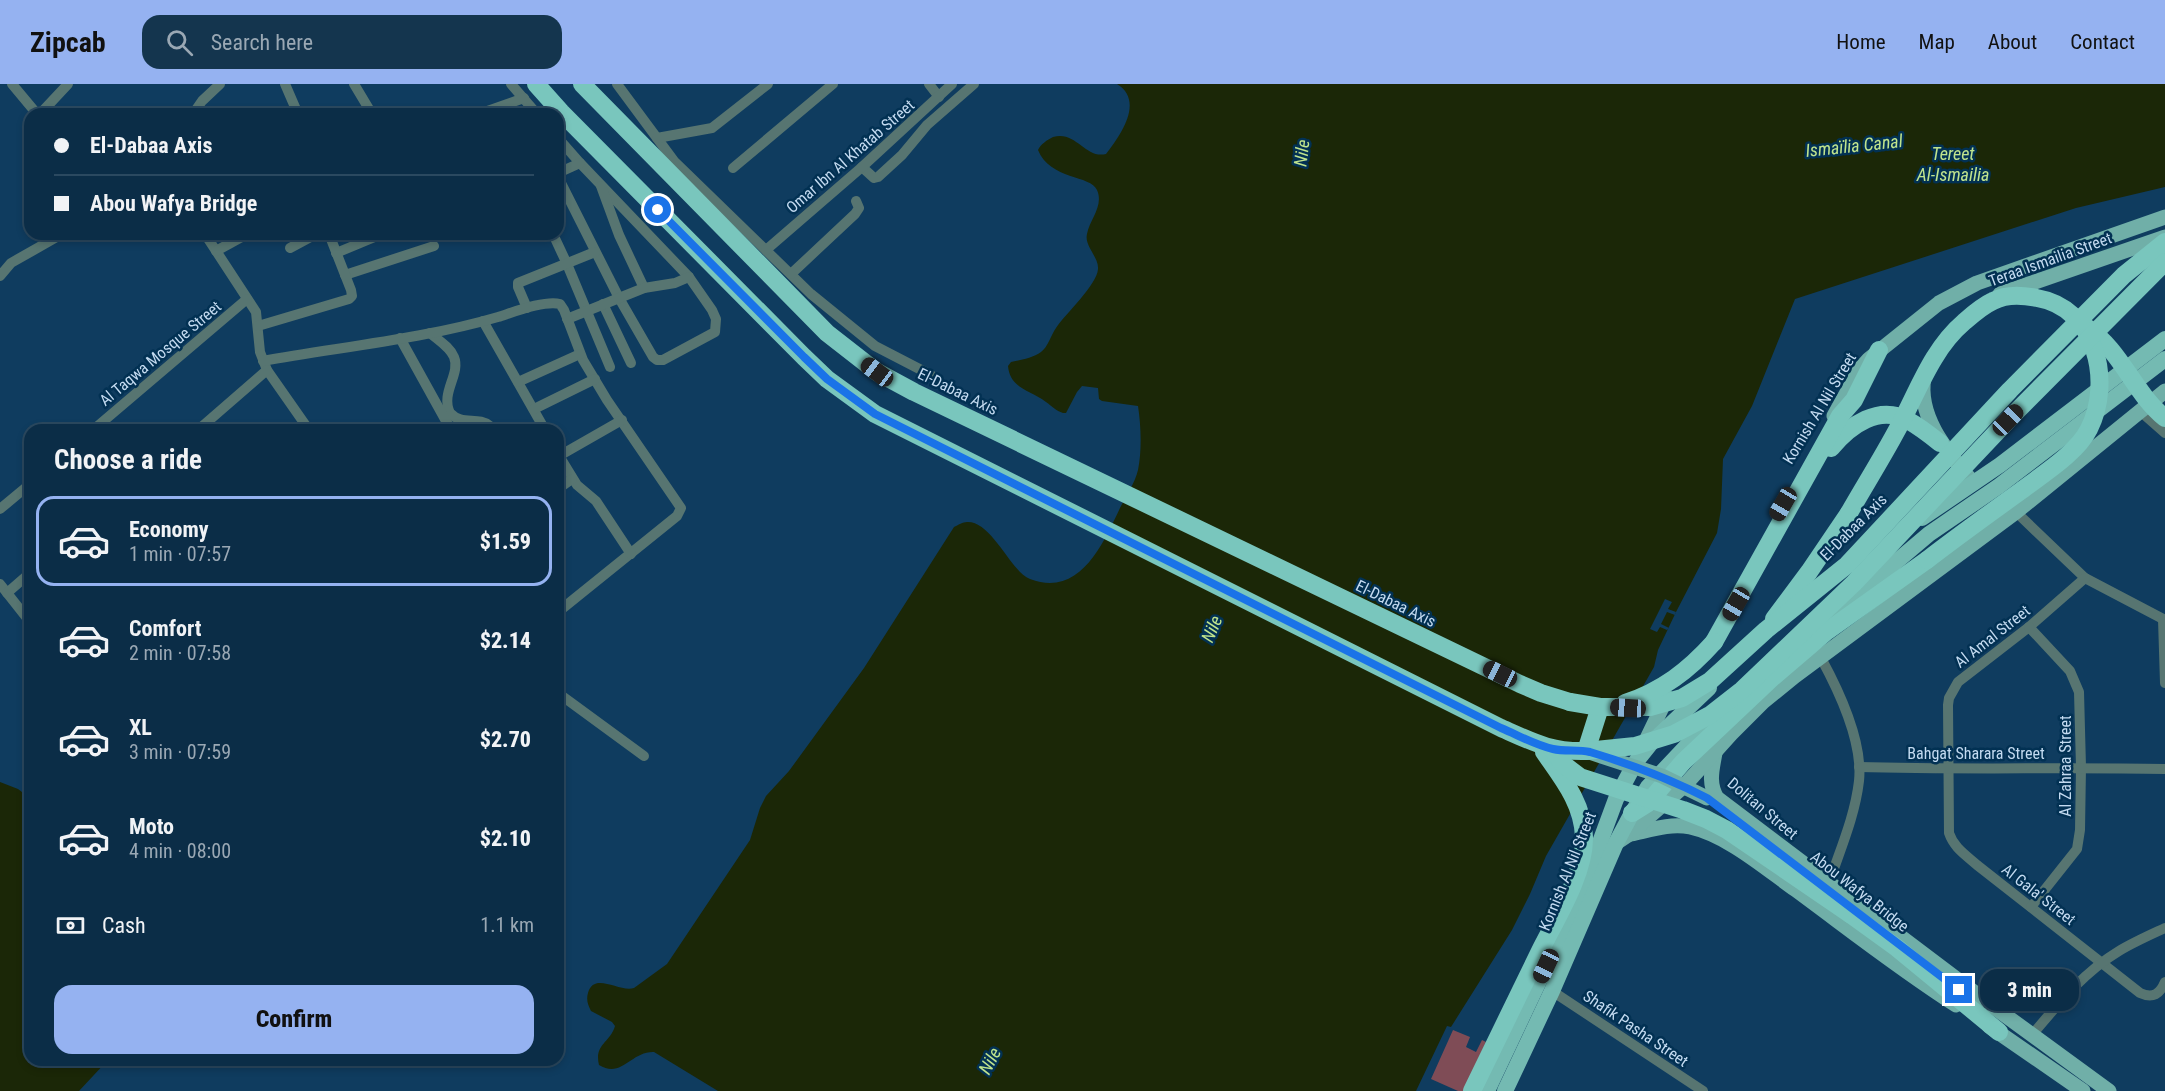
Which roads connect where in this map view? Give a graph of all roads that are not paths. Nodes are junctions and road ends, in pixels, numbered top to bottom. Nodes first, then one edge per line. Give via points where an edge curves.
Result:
1 (12, 84) edge
2 (68, 84) edge
3 (220, 84) edge
4 (285, 84) edge
5 (511, 84) edge
6 (536, 84) edge
7 (582, 84) edge
8 (768, 84) edge
9 (834, 84) edge
10 (929, 84) edge
11 (952, 84) edge
12 (974, 84) edge
13 (357, 85) edge
14 (616, 85) edge
15 (939, 97) junction
16 (524, 98) junction
17 (34, 108) edge
18 (45, 108) edge
19 (197, 108) edge
20 (295, 108) edge
21 (369, 108) edge
22 (496, 108) edge
23 (532, 108) edge
24 (557, 108) edge
25 (564, 115) edge
26 (657, 138) junction
27 (564, 145) edge
28 (580, 164) junction
29 (733, 168) dead end
30 (862, 168) junction
31 (564, 172) edge
32 (600, 183) junction
33 (564, 187) edge
34 (856, 201) dead end
35 (2165, 217) edge
36 (2165, 237) edge
37 (49, 240) edge
38 (209, 240) edge
39 (236, 240) edge
40 (305, 240) edge
41 (331, 240) edge
42 (356, 240) edge
43 (556, 240) edge
44 (2165, 243) edge
45 (434, 246) dead end
46 (290, 248) dead end
47 (766, 250) junction
48 (216, 251) junction
49 (595, 252) junction
50 (336, 253) junction
51 (2165, 262) edge
52 (567, 264) junction
53 (790, 274) junction
54 (345, 275) junction
55 (0, 276) edge
56 (689, 277) junction
57 (644, 288) junction
58 (619, 298) junction
59 (247, 299) junction
60 (603, 304) junction
61 (527, 308) junction
62 (586, 311) junction
63 (567, 319) junction
64 (483, 321) junction
65 (258, 326) junction
66 (2084, 326) junction
67 (430, 333) junction
68 (400, 338) junction
69 (2165, 339) edge
70 (1879, 350) junction
71 (580, 354) junction
72 (2165, 359) edge
73 (631, 363) dead end
74 (265, 365) junction
75 (610, 367) dead end
76 (930, 375) dead end
77 (595, 379) junction
78 (518, 382) junction
79 (2165, 391) edge
80 (2146, 406) junction
81 (534, 409) junction
82 (2165, 412) edge
83 (2165, 418) edge
84 (622, 420) junction
85 (100, 424) edge
86 (204, 424) edge
87 (305, 424) edge
88 (448, 424) edge
89 (487, 424) edge
90 (542, 424) edge
91 (2165, 433) edge
92 (1940, 443) junction
93 (564, 452) edge
94 (564, 464) edge
95 (572, 479) junction
96 (1803, 482) junction
97 (1973, 482) junction
98 (564, 485) edge
99 (24, 489) edge
100 (0, 509) edge
101 (2016, 512) junction
102 (631, 554) junction
103 (24, 576) edge
104 (2085, 578) junction
105 (3, 588) edge
106 (564, 607) edge
107 (24, 614) edge
108 (2164, 620) edge
109 (2029, 627) junction
110 (1766, 630) junction
111 (1821, 658) junction
112 (2165, 683) edge
113 (564, 697) edge
114 (1600, 707) junction
115 (1546, 747) junction
116 (1586, 751) junction
117 (1715, 753) junction
118 (644, 756) dead end
119 (1635, 763) junction
120 (1860, 767) junction
121 (2081, 768) junction
122 (2165, 769) edge
123 (1948, 770) junction
124 (1632, 813) junction
125 (1622, 839) junction
126 (1829, 884) junction
127 (2031, 907) junction
128 (2165, 928) edge
129 (2102, 963) junction
130 (2165, 982) edge
131 (1552, 991) junction
132 (1999, 1032) junction
133 (2032, 1035) junction
134 (1472, 1091) edge
135 (1486, 1091) edge
136 (1505, 1091) edge
137 (1703, 1091) edge
138 (2083, 1091) edge
139 (2095, 1091) edge
140 (2109, 1091) edge

1 - 17 street
2 - 18 street
3 - 19 street
4 - 20 street
5 - 16 street
6 - 24 highway
7 - 114 highway, El-Dabaa Axis, bridge via 827,333 877,372 1520,684 1554,698
8 - 26 street via 712,128
9 - 29 street
10 - 15 street
11 - 15 street, Omar Ibn Al Khatab Street
12 - 30 street via 927,125 878,177
13 - 21 street
14 - 26 street
15 - 30 street, Omar Ibn Al Khatab Street
16 - 22 street
16 - 23 street
25 - 115 highway via 804,357 875,414
26 - 47 street via 674,161
27 - 28 street
28 - 31 street
28 - 32 street
30 - 47 street, Omar Ibn Al Khatab Street
32 - 56 street
32 - 57 street
33 - 49 street
34 - 53 street via 859,208 855,214
35 - 70 main road, Kornish Al Nil Street via 1977,283 1939,303
36 - 92 main road, Teraa Ismailia Street via 2006,291 1964,315 1934,350 1923,381 1927,410
37 - 55 street via 11,263
38 - 48 street
39 - 48 street
40 - 46 street
41 - 50 street
42 - 50 street
43 - 52 street
44 - 110 highway, El-Dabaa Axis, bridge via 2124,275 2018,382 1847,565
45 - 54 street
47 - 53 street
48 - 59 street
49 - 52 street
49 - 58 street
50 - 54 street
51 - 116 highway, bridge via 1854,583 1742,690 1710,715 1674,734 1635,746
52 - 61 street via 517,284
52 - 62 street
53 - 76 street via 875,346
54 - 65 street via 352,293 349,299
56 - 57 street
56 - 58 street via 712,310 717,329 663,360 653,357
57 - 58 street
58 - 60 street
59 - 65 street via 256,312
59 - 85 street, Al Taqwa Mosque Street
60 - 62 street
60 - 73 street
61 - 63 street via 557,303
61 - 64 street
62 - 63 street
62 - 75 street
63 - 71 street
64 - 67 street
64 - 78 street
65 - 74 street
66 - 83 highway, bridge via 2106,342 2145,398
66 - 110 highway, bridge via 2060,305 2026,296 1993,300 1961,324 1924,375 1898,430 1849,513
66 - 124 highway, bridge via 2096,350 2100,374 2096,409 2089,430 2079,443 2058,463 1826,632 1683,762 1648,803
67 - 68 street
67 - 89 street via 455,360 447,398 450,413 462,421
68 - 74 street
68 - 88 street
69 - 97 highway, Kornish Al Nil Street
70 - 96 highway via 1854,400 1840,416
70 - 119 main road, Kornish Al Nil Street via 1860,369 1695,658 1662,705
71 - 77 street
71 - 78 street
72 - 124 highway, Kornish Al Nil Street via 1999,486 1929,534 1770,661 1670,762
74 - 86 street
74 - 87 street
77 - 81 street
77 - 84 street
78 - 81 street
79 - 80 main road, Kornish Al Nil Street
80 - 82 street
80 - 91 street
80 - 101 main road, Kornish Al Nil Street
81 - 90 street
84 - 93 street
84 - 102 street via 681,508 677,516
92 - 96 highway via 1908,420 1888,415 1866,419 1840,436
92 - 97 main road, Teraa Ismailia Street
94 - 95 street
95 - 98 street
95 - 102 street via 596,501
96 - 114 highway, bridge via 1720,633 1700,658 1684,673 1647,695
97 - 119 highway, Kornish Al Nil Street via 1887,543 1751,651 1684,710
99 - 100 street
101 - 104 street
101 - 111 main road, Kornish Al Nil Street
102 - 106 street
103 - 105 street
104 - 108 street
104 - 109 street, Al Amal Street
105 - 107 street
108 - 112 street
109 - 121 street, Al Zahraa Street via 2070,671 2079,692
109 - 123 street, Al Amal Street via 1952,690 1948,705
110 - 114 highway, El-Dabaa Axis, bridge via 1710,681 1682,698 1650,707
111 - 117 main road, Kornish Al Nil Street via 1763,702
111 - 120 street via 1847,711
113 - 118 street
114 - 116 highway
115 - 116 highway
115 - 132 highway, bridge via 1580,777 1665,804 1727,830 1897,948
115 - 134 highway via 1580,811 1582,853 1576,876
116 - 139 main road, Abou Wafya Bridge, bridge via 1662,776 1707,798
117 - 125 main road, Kornish Al Nil Street via 1685,785
117 - 126 main road, Dolitan Street via 1710,777 1717,798
119 - 135 highway, Kornish Al Nil Street via 1616,799 1583,888
120 - 123 street, Bahgat Sharara Street
120 - 126 street via 1850,823
121 - 122 street, Bahgat Sharara Street
121 - 123 street, Bahgat Sharara Street
121 - 127 street, Al Zahraa Street via 2077,849
123 - 127 street, Al Gala' Street via 1952,842
124 - 125 highway, Kornish Al Nil Street
125 - 131 highway, Kornish Al Nil Street
125 - 132 main road via 1676,826 1713,836 1752,858 1916,978
126 - 133 main road, Dolitan Street
127 - 129 street, Al Gala' Street
128 - 129 street
129 - 130 street, Al Gala' Street via 2145,995 2161,991
129 - 133 street via 2068,993
131 - 136 highway, Kornish Al Nil Street
131 - 137 street, Shafik Pasha Street
132 - 138 main road
133 - 140 main road, Dolitan Street

